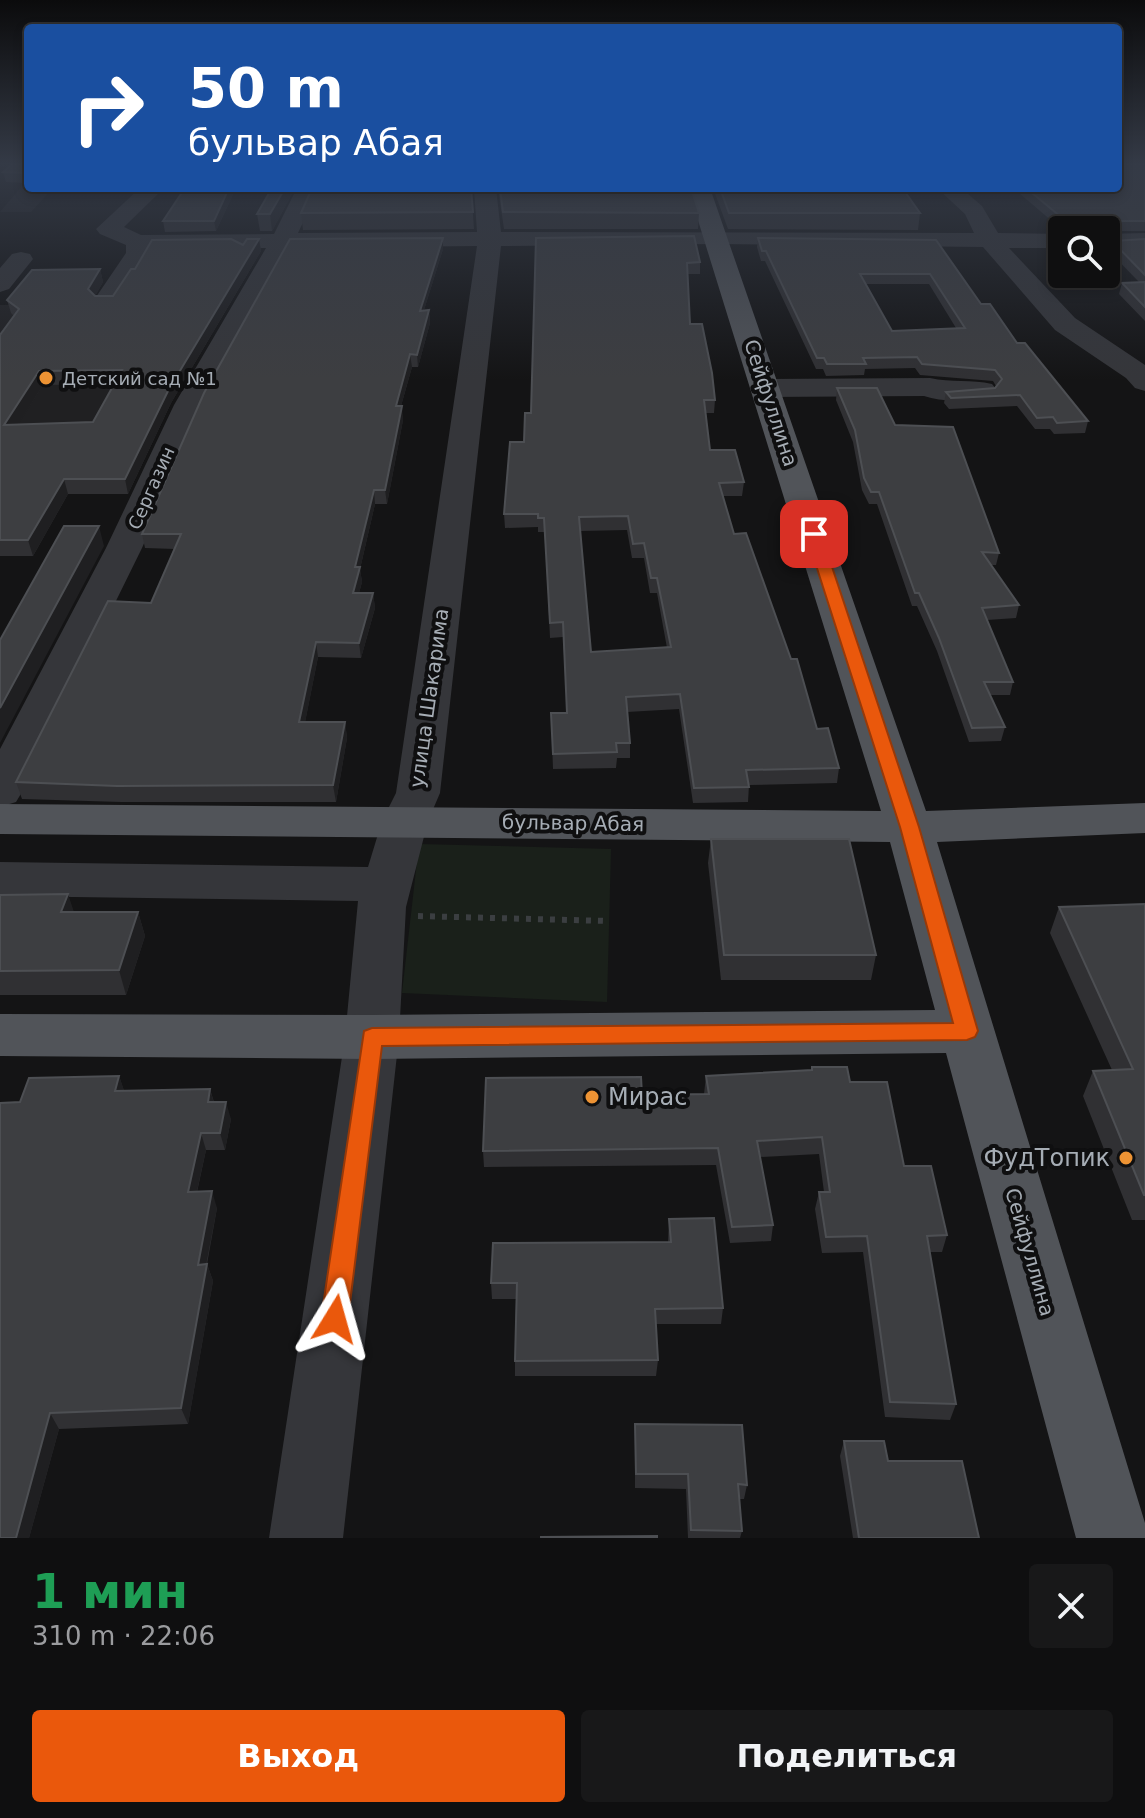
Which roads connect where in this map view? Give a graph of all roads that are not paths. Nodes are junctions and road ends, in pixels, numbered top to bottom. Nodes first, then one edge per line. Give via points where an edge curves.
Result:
1 (126, 237) edge
2 (490, 237) junction
3 (716, 237) junction
4 (988, 237) edge
5 (283, 239) junction
6 (1145, 240) edge
7 (1048, 241) edge
8 (1120, 241) edge
9 (138, 242) junction
10 (991, 242) junction
11 (21, 259) dead end
12 (0, 284) edge
13 (107, 300) edge
14 (1145, 382) edge
15 (766, 388) junction
16 (982, 390) edge
17 (0, 792) edge
18 (1145, 818) edge
19 (0, 819) edge
20 (405, 821) junction
21 (909, 827) junction
22 (0, 879) edge
23 (383, 895) junction
24 (967, 1031) junction
25 (0, 1035) edge
26 (372, 1037) junction
27 (306, 1538) edge
28 (1113, 1538) edge

1 - 9 street
2 - 3 street
2 - 5 street
2 - 20 street, улица Шакарима via 418,793
3 - 10 street
3 - 15 main road, Сейфуллина
4 - 10 street
5 - 9 street
5 - 17 street, Сергазин via 189,405 124,548
6 - 8 street
7 - 10 street
9 - 13 street via 138,253
10 - 14 street via 1065,324
11 - 12 street
15 - 16 street via 928,383 937,391
15 - 21 main road, Сейфуллина
18 - 21 main road, бульвар Абая
19 - 20 main road, бульвар Абая
20 - 21 main road, бульвар Абая
20 - 23 street, улица Шакарима
21 - 24 main road, Сейфуллина
22 - 23 street
23 - 26 street, улица Шакарима
24 - 26 main road
24 - 28 main road, Сейфуллина
25 - 26 main road
26 - 27 street, улица Шакарима

